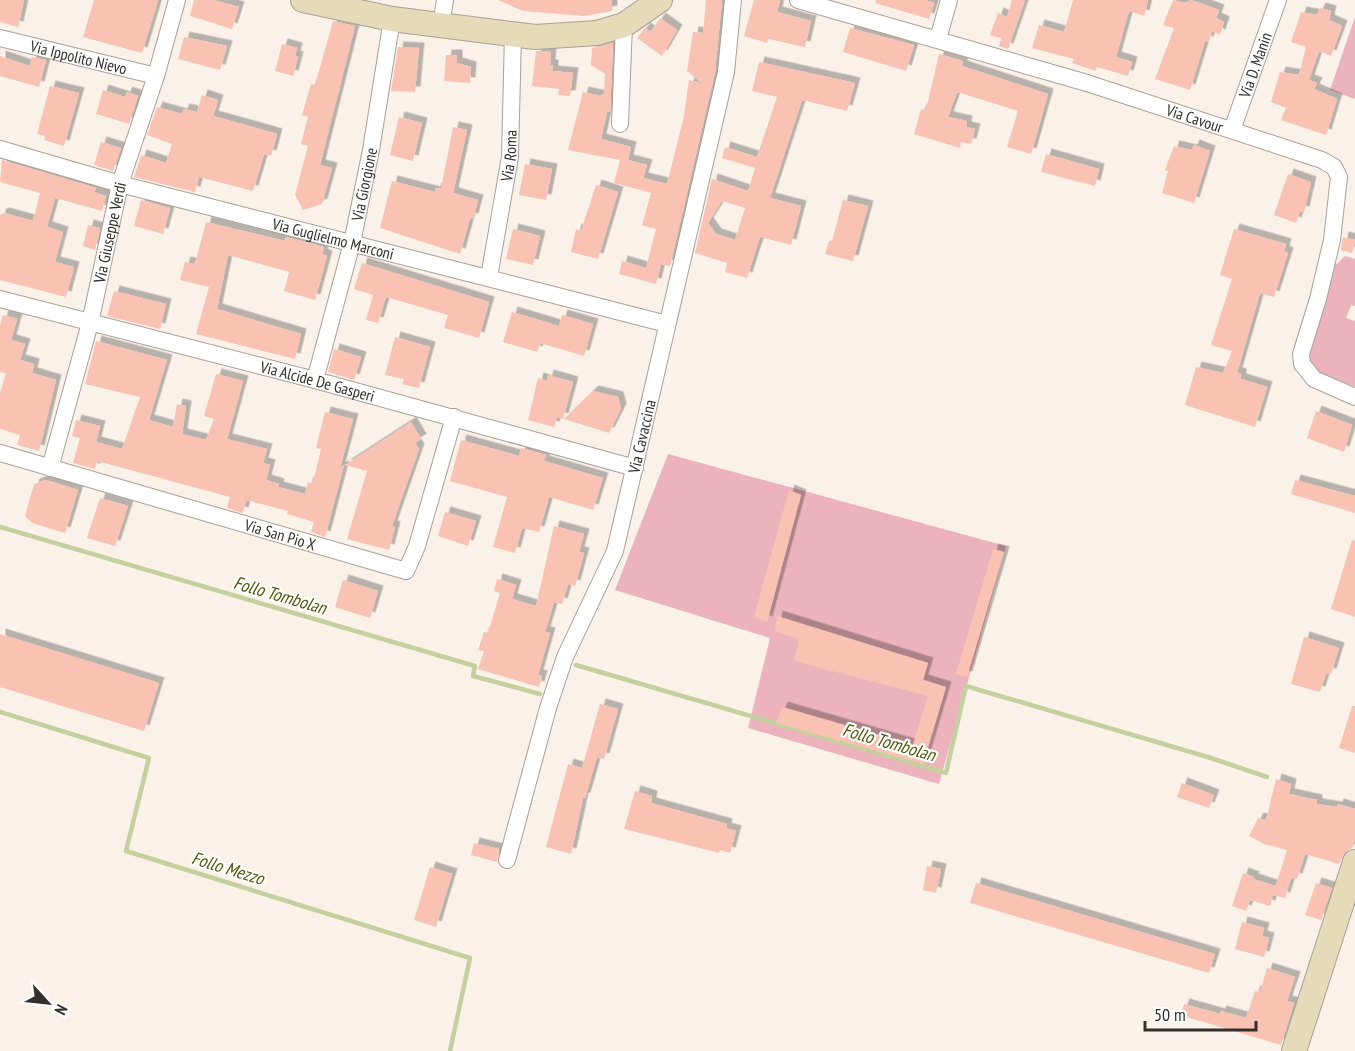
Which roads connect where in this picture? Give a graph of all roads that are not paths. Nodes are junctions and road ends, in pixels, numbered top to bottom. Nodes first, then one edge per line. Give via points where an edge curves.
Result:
1 (177, 0) edge
2 (303, 0) edge
3 (445, 0) edge
4 (660, 0) edge
5 (732, 0) edge
6 (798, 0) edge
7 (949, 0) edge
8 (1278, 0) edge
9 (392, 19) junction
10 (441, 25) junction
11 (624, 26) junction
12 (513, 34) junction
13 (0, 38) edge
14 (938, 39) junction
15 (156, 76) junction
16 (620, 124) dead end
17 (1232, 130) junction
18 (0, 149) edge
19 (120, 184) junction
20 (352, 243) junction
21 (489, 278) junction
22 (0, 299) edge
23 (90, 323) junction
24 (667, 324) junction
25 (315, 380) junction
26 (1355, 397) edge
27 (454, 417) junction
28 (0, 453) edge
29 (50, 468) junction
30 (634, 468) junction
31 (507, 860) dead end
32 (1355, 862) edge
33 (1294, 1051) edge

1 - 15 street, Via Giuseppe Verdi
2 - 9 main road
3 - 10 street
4 - 11 main road
5 - 24 street, Via Cavaccina via 726,72
6 - 14 street, Via Cavour
7 - 14 street
8 - 17 street, Via D. Manin
9 - 10 main road
9 - 20 street, Via Giorgione
10 - 12 main road
11 - 12 main road via 597,33 535,37
11 - 16 street
12 - 21 street, Via Roma via 510,157
13 - 15 street, Via Ippolito Nievo
14 - 17 street, Via Cavour
15 - 19 street, Via Giuseppe Verdi
17 - 26 street, Via Cavour via 1322,160 1339,177 1326,270 1300,354 1306,372 1314,379
18 - 19 street, Via Guglielmo Marconi
19 - 20 street, Via Guglielmo Marconi
19 - 23 street, Via Giuseppe Verdi
20 - 21 street, Via Guglielmo Marconi
20 - 25 street, Via Giorgione
21 - 24 street, Via Guglielmo Marconi
22 - 23 street, Via Alcide De Gasperi
23 - 25 street, Via Alcide De Gasperi
23 - 29 street, Via Giuseppe Verdi
24 - 30 street, Via Cavaccina
25 - 27 street, Via Alcide De Gasperi
27 - 29 street, Via San Pio X via 417,546 406,571
27 - 30 street, Via Alcide De Gasperi
28 - 29 street, Via San Pio X
30 - 31 street, Via Cavaccina via 615,550 565,657 548,708
32 - 33 main road

